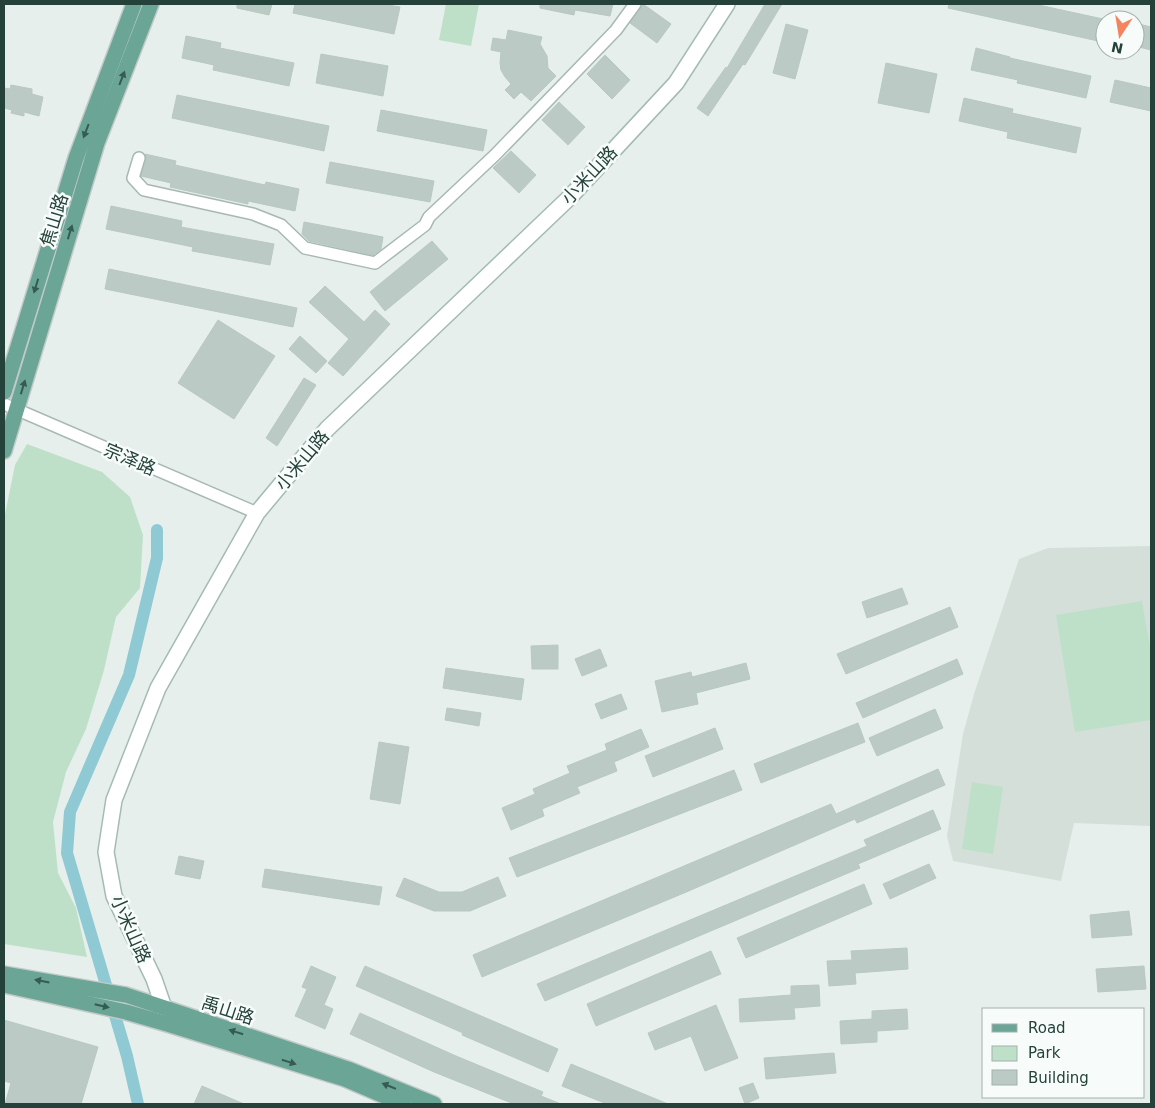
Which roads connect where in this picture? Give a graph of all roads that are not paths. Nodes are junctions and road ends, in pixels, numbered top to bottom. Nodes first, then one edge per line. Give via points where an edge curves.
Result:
1 (134, 4) edge
2 (151, 4) edge
3 (635, 4) edge
4 (728, 4) edge
5 (139, 158) dead end
6 (4, 392) edge
7 (10, 407) edge
8 (4, 451) edge
9 (257, 513) junction
10 (4, 974) edge
11 (4, 985) edge
12 (80, 995) junction
13 (164, 1015) junction
14 (403, 1104) edge
15 (434, 1104) edge

1 -> 6 main road, 焦山路 via 76,158
7 -> 2 main road, 焦山路 via 97,144
3 - 5 street via 616,30 495,155 428,217 425,225 375,263 305,248 281,225 253,214 144,190 133,178
4 - 9 street, 小米山路 via 676,83 570,197 327,429
7 - 8 main road, 焦山路
7 - 9 street, 宗泽路
9 - 13 street, 小米山路 via 158,688 114,800 106,852 114,896 154,979
12 -> 10 main road, 禹山路
11 - 12 main road, 禹山路
12 -> 13 main road, 禹山路 via 126,1012
12 - 13 main road, 禹山路 via 126,996
13 -> 14 main road, 禹山路 via 345,1079
15 -> 13 main road, 禹山路 via 348,1069

